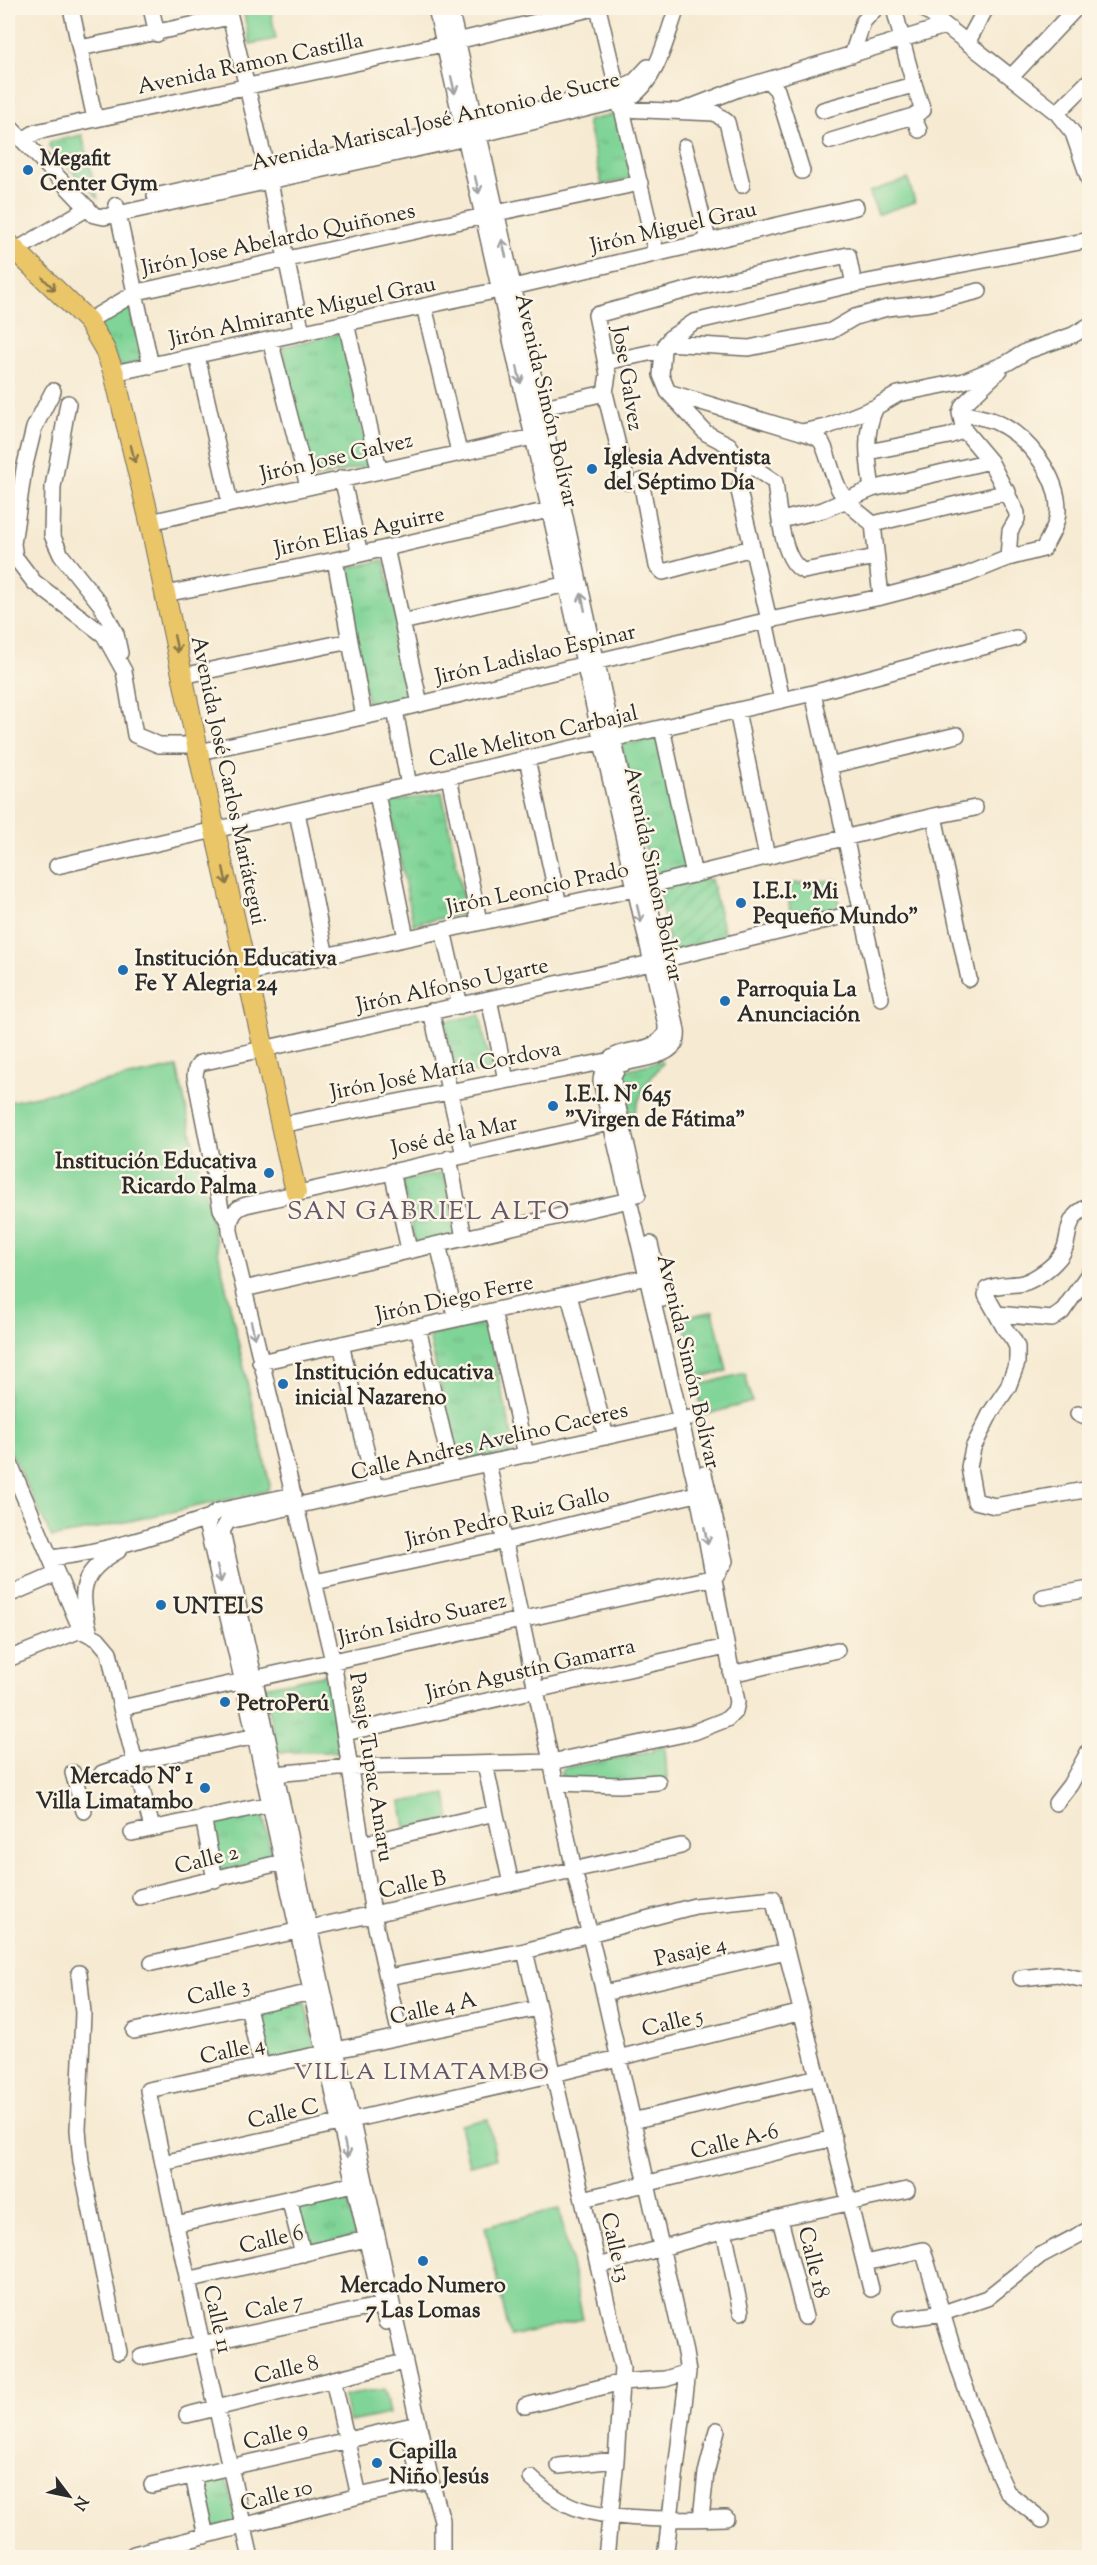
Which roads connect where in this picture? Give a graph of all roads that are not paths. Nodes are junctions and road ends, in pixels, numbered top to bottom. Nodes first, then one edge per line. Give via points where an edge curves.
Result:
1 (71, 8) edge
2 (151, 8) edge
3 (436, 8) edge
4 (450, 8) edge
5 (596, 8) edge
6 (677, 8) edge
7 (876, 8) edge
8 (894, 8) edge
9 (923, 8) edge
10 (986, 8) edge
11 (1076, 8) edge
12 (229, 12) edge
13 (945, 26) junction
14 (157, 34) junction
15 (904, 38) junction
16 (451, 42) junction
17 (967, 43) junction
18 (80, 48) junction
19 (852, 55) junction
20 (1012, 76) junction
21 (767, 80) junction
22 (1089, 80) edge
23 (913, 85) junction
24 (245, 86) junction
25 (620, 100) junction
26 (823, 110) dead end
27 (681, 111) junction
28 (1058, 113) junction
29 (95, 119) junction
30 (8, 125) edge
31 (471, 131) junction
32 (23, 140) junction
33 (831, 141) dead end
34 (685, 147) dead end
35 (1086, 152) edge
36 (802, 171) dead end
37 (268, 177) junction
38 (1089, 182) edge
39 (640, 183) junction
40 (742, 185) dead end
41 (856, 207) dead end
42 (88, 208) junction
43 (117, 210) junction
44 (496, 213) junction
45 (708, 240) junction
46 (1089, 240) edge
47 (10, 249) edge
48 (656, 253) junction
49 (286, 260) junction
50 (854, 285) junction
51 (506, 288) junction
52 (979, 291) dead end
53 (137, 292) junction
54 (424, 306) junction
55 (88, 321) junction
56 (346, 323) junction
57 (1089, 325) edge
58 (302, 333) junction
59 (270, 340) junction
60 (665, 347) junction
61 (197, 356) junction
62 (606, 362) junction
63 (1007, 363) junction
64 (151, 366) junction
65 (114, 373) junction
66 (53, 391) dead end
67 (668, 392) junction
68 (604, 393) junction
69 (69, 403) dead end
70 (876, 407) junction
71 (540, 408) junction
72 (960, 413) junction
73 (964, 430) junction
74 (801, 432) junction
75 (532, 437) junction
76 (459, 452) junction
77 (868, 452) junction
78 (990, 461) junction
79 (747, 462) junction
80 (379, 469) junction
81 (342, 478) junction
82 (308, 486) junction
83 (872, 489) junction
84 (1008, 492) junction
85 (847, 501) junction
86 (230, 503) junction
87 (556, 508) junction
88 (781, 520) junction
89 (150, 522) junction
90 (873, 524) junction
91 (386, 548) junction
92 (752, 548) junction
93 (360, 554) junction
94 (876, 557) junction
95 (11, 558) edge
96 (1008, 558) junction
97 (335, 560) junction
98 (567, 584) junction
99 (165, 594) junction
100 (881, 597) junction
101 (767, 620) junction
102 (402, 622) junction
103 (1016, 638) dead end
104 (350, 641) junction
105 (590, 664) junction
106 (124, 671) junction
107 (182, 676) junction
108 (813, 693) junction
109 (782, 700) junction
110 (420, 704) junction
111 (395, 710) junction
112 (736, 711) junction
113 (364, 717) junction
114 (662, 728) junction
115 (957, 735) dead end
116 (608, 740) junction
117 (198, 749) junction
118 (527, 759) junction
119 (829, 766) junction
120 (449, 777) junction
121 (409, 786) junction
122 (377, 794) junction
123 (975, 808) dead end
124 (297, 812) junction
125 (934, 816) junction
126 (215, 831) junction
127 (845, 839) junction
128 (767, 857) junction
129 (57, 866) dead end
130 (693, 875) junction
131 (640, 887) junction
132 (559, 905) junction
133 (860, 912) junction
134 (479, 921) junction
135 (443, 930) junction
136 (406, 938) junction
137 (326, 957) junction
138 (657, 962) junction
139 (247, 973) junction
140 (969, 979) dead end
141 (881, 998) dead end
142 (489, 999) junction
143 (460, 1006) junction
144 (431, 1011) junction
145 (263, 1048) junction
146 (613, 1063) junction
147 (506, 1080) junction
148 (448, 1091) junction
149 (616, 1122) junction
150 (280, 1125) junction
151 (464, 1155) junction
152 (449, 1158) junction
153 (392, 1171) junction
154 (296, 1192) junction
155 (629, 1200) junction
156 (1089, 1206) edge
157 (230, 1225) junction
158 (464, 1238) junction
159 (438, 1244) junction
160 (409, 1250) junction
161 (1089, 1272) edge
162 (653, 1276) junction
163 (244, 1289) junction
164 (569, 1295) junction
165 (493, 1311) junction
166 (997, 1314) junction
167 (456, 1319) junction
168 (418, 1328) junction
169 (341, 1344) junction
170 (260, 1362) junction
171 (686, 1419) junction
172 (606, 1437) junction
173 (526, 1455) junction
174 (8, 1459) edge
175 (488, 1463) junction
176 (452, 1471) junction
177 (375, 1488) junction
178 (1089, 1489) edge
179 (703, 1492) junction
180 (296, 1501) junction
181 (210, 1517) junction
182 (505, 1541) junction
183 (131, 1543) junction
184 (51, 1558) junction
185 (57, 1574) junction
186 (715, 1577) junction
187 (315, 1582) junction
188 (1089, 1589) edge
189 (8, 1595) edge
190 (1043, 1597) dead end
191 (522, 1619) junction
192 (86, 1633) junction
193 (726, 1647) junction
194 (837, 1650) dead end
195 (8, 1659) edge
196 (333, 1661) junction
197 (731, 1674) junction
198 (250, 1681) junction
199 (537, 1690) junction
200 (121, 1708) junction
201 (345, 1734) junction
202 (256, 1736) junction
203 (1089, 1749) edge
204 (135, 1762) junction
205 (551, 1762) junction
206 (485, 1764) junction
207 (349, 1767) junction
208 (73, 1773) dead end
209 (102, 1773) dead end
210 (270, 1774) junction
211 (658, 1782) dead end
212 (556, 1783) junction
213 (1056, 1803) dead end
214 (270, 1804) junction
215 (84, 1812) dead end
216 (495, 1813) junction
217 (203, 1817) junction
218 (152, 1828) junction
219 (132, 1833) dead end
220 (362, 1844) junction
221 (681, 1846) dead end
222 (283, 1862) junction
223 (574, 1870) junction
224 (215, 1880) junction
225 (511, 1884) junction
226 (140, 1897) dead end
227 (374, 1914) junction
228 (303, 1930) junction
229 (589, 1934) junction
230 (525, 1951) junction
231 (786, 1951) junction
232 (152, 1963) dead end
233 (79, 1973) dead end
234 (387, 1977) junction
235 (1022, 1978) dead end
236 (1089, 1981) edge
237 (312, 1992) junction
238 (604, 1993) junction
239 (248, 2006) junction
240 (538, 2008) junction
241 (802, 2012) junction
242 (134, 2031) dead end
243 (400, 2036) junction
244 (331, 2051) junction
245 (618, 2057) junction
246 (261, 2066) junction
247 (554, 2074) junction
248 (818, 2077) junction
249 (148, 2090) joint
250 (346, 2120) junction
251 (632, 2121) junction
252 (834, 2138) junction
253 (163, 2163) junction
254 (353, 2184) junction
255 (646, 2185) junction
256 (907, 2190) dead end
257 (289, 2198) junction
258 (583, 2199) junction
259 (851, 2203) junction
260 (780, 2219) junction
261 (176, 2224) junction
262 (1089, 2229) edge
263 (724, 2230) junction
264 (366, 2239) junction
265 (660, 2247) junction
266 (303, 2254) junction
267 (865, 2263) junction
268 (599, 2266) junction
269 (187, 2280) junction
270 (871, 2289) dead end
271 (382, 2305) junction
272 (741, 2312) dead end
273 (943, 2313) junction
274 (805, 2317) dead end
275 (901, 2319) dead end
276 (202, 2343) junction
277 (119, 2352) dead end
278 (141, 2357) dead end
279 (396, 2364) junction
280 (688, 2372) junction
281 (333, 2379) junction
282 (622, 2382) junction
283 (525, 2406) dead end
284 (216, 2408) junction
285 (187, 2415) dead end
286 (409, 2426) junction
287 (717, 2430) dead end
288 (346, 2441) junction
289 (616, 2460) junction
290 (559, 2466) dead end
291 (228, 2468) junction
292 (193, 2476) junction
293 (531, 2478) dead end
294 (425, 2482) junction
295 (152, 2485) dead end
296 (359, 2496) junction
297 (609, 2514) junction
298 (670, 2518) junction
299 (701, 2518) junction
300 (726, 2518) dead end
301 (1042, 2520) dead end
302 (244, 2526) junction
303 (206, 2536) junction
304 (134, 2556) edge
305 (251, 2558) edge
306 (442, 2558) edge
307 (606, 2558) edge
308 (665, 2558) edge

1 - 18 street
2 - 14 street
3 - 16 street, Avenida Simón Bolívar
4 - 16 street, Avenida Simón Bolívar
5 - 16 street, Avenida Ramon Castilla
5 - 25 street
6 - 25 street, Avenida Mariscal José Antonio de Sucre via 663,45
7 - 19 street via 863,22
8 - 15 street
9 - 13 street
10 - 17 street
11 - 20 street
12 - 14 street
12 - 24 street
13 - 15 street
13 - 17 street
14 - 18 street
15 - 19 street
15 - 23 street
16 - 24 street, Avenida Ramon Castilla
16 - 31 street, Avenida Simón Bolívar
17 - 20 street
18 - 29 street
19 - 21 street
20 - 28 street
21 - 27 street
21 - 36 street via 777,90
22 - 28 street
23 - 26 street
23 - 33 street via 923,110 916,123
24 - 29 street, Avenida Ramon Castilla
24 - 37 street
25 - 27 street
25 - 31 street, Avenida Mariscal José Antonio de Sucre
25 - 39 street
27 - 40 street via 715,113 727,122
28 - 35 street
29 - 32 street, Avenida Ramon Castilla via 36,132
30 - 32 street
31 - 37 street, Avenida Mariscal José Antonio de Sucre
31 - 44 street, Avenida Simón Bolívar
32 - 42 street
34 - 45 street
35 - 38 street
37 - 43 street, Avenida Mariscal José Antonio de Sucre
37 - 49 street
39 - 44 street, Jirón Jose Abelardo Quiñones
39 - 48 street
41 - 45 street, Jirón Miguel Grau
42 - 43 street, Avenida Mariscal José Antonio de Sucre
42 - 47 street
43 - 53 street
44 - 49 street, Jirón Jose Abelardo Quiñones
44 - 51 street, Avenida Simón Bolívar
45 - 48 street, Jirón Miguel Grau
46 - 50 street
47 -> 55 main road, Avenida José Carlos Mariátegui
48 - 51 street, Jirón Miguel Grau
49 - 53 street, Jirón Jose Abelardo Quiñones
49 - 58 street
50 - 60 street via 694,322 682,328
50 - 62 street, Jose Galvez via 848,255 698,287 596,315
51 - 54 street, Jirón Almirante Miguel Grau
51 - 71 street, Avenida Simón Bolívar
51 -> 75 street, Avenida Simón Bolívar
52 - 60 street via 887,308 855,316 831,331 749,348
53 - 55 street, Jirón Jose Abelardo Quiñones
53 - 64 street
54 - 56 street, Jirón Almirante Miguel Grau
54 - 76 street
55 - 65 main road, Avenida José Carlos Mariátegui
56 - 58 street, Jirón Almirante Miguel Grau
56 - 80 street
57 - 63 street
58 - 59 street, Jirón Almirante Miguel Grau
59 - 61 street, Jirón Almirante Miguel Grau
59 - 82 street
60 - 62 street
60 - 67 street via 661,375
61 - 64 street, Jirón Almirante Miguel Grau
61 - 86 street
62 - 68 street, Jose Galvez
63 - 70 street via 964,381 898,394
63 - 72 street via 963,405
64 - 65 street, Jirón Almirante Miguel Grau
65 -> 89 main road, Avenida José Carlos Mariátegui
66 - 95 street via 34,428
67 - 74 street
67 - 79 street via 706,433 729,445
68 - 71 street
68 - 92 street, Jose Galvez via 660,570 667,572
69 - 106 street via 53,487 52,535 61,555 101,604 116,634
70 - 74 street via 826,427
70 - 77 street via 870,420
71 - 87 street, Avenida Simón Bolívar
72 - 73 street
72 - 96 street, Jirón Ladislao Espinar via 995,421 1019,434 1038,454 1052,484 1058,510 1053,532 1043,549
73 - 77 street
73 - 78 street
74 - 85 street via 818,439 825,449 830,472
75 - 76 street, Jirón Jose Galvez
75 - 87 street, Avenida Simón Bolívar
76 - 80 street, Jirón Jose Galvez
77 - 83 street
78 - 83 street
78 - 84 street
79 - 88 street via 775,482
79 - 92 street via 739,491
80 - 81 street, Jirón Jose Galvez
81 - 82 street, Jirón Jose Galvez
81 - 93 street
82 - 86 street, Jirón Jose Galvez
83 - 85 street
84 - 90 street
84 - 96 street via 1017,516 1010,531
85 - 88 street
85 - 90 street
86 - 89 street, Jirón Jose Galvez
87 - 91 street, Jirón Elias Aguirre
87 - 98 street, Avenida Simón Bolívar
105 -> 87 street, Avenida Simón Bolívar
88 - 94 street via 787,551 804,571
89 - 99 main road, Avenida José Carlos Mariátegui
90 - 94 street
91 - 93 street, Jirón Elias Aguirre
91 - 102 street
92 - 101 street
93 - 97 street, Jirón Elias Aguirre
94 - 100 street
95 - 106 street via 34,582 104,635
96 - 100 street, Jirón Ladislao Espinar via 966,575
97 - 99 street, Jirón Elias Aguirre
97 - 104 street
98 - 102 street
98 - 105 street, Avenida Simón Bolívar
99 -> 107 main road, Avenida José Carlos Mariátegui
100 - 101 street, Jirón Ladislao Espinar
101 - 105 street, Jirón Ladislao Espinar
101 - 109 street
102 - 110 street
103 - 108 street, Calle Meliton Carbajal
104 - 107 street
104 - 113 street
105 - 110 street, Jirón Ladislao Espinar
105 - 116 street, Avenida Simón Bolívar
106 - 117 street, Jirón Ladislao Espinar via 135,735 159,745
107 - 117 main road, Avenida José Carlos Mariátegui
108 - 109 street, Calle Meliton Carbajal
108 - 119 street
109 - 112 street, Calle Meliton Carbajal
110 - 111 street, Jirón Ladislao Espinar
111 - 113 street, Jirón Ladislao Espinar
111 - 121 street
112 - 114 street, Calle Meliton Carbajal
112 - 128 street
113 - 117 street, Jirón Ladislao Espinar
114 - 116 street, Calle Meliton Carbajal
114 - 130 street
115 - 119 street
116 - 118 street, Calle Meliton Carbajal
116 - 131 street, Avenida Simón Bolívar
117 - 126 main road, Avenida José Carlos Mariátegui
118 - 120 street, Calle Meliton Carbajal
118 - 132 street
119 - 127 street
120 - 121 street, Calle Meliton Carbajal
120 - 134 street
121 - 122 street, Calle Meliton Carbajal
122 - 124 street, Calle Meliton Carbajal
122 - 136 street
123 - 125 street, Jirón Leoncio Prado
124 - 126 street, Calle Meliton Carbajal
124 - 137 street
125 - 127 street, Jirón Leoncio Prado
125 - 140 street
126 - 129 street, Calle Meliton Carbajal
126 -> 139 main road, Avenida José Carlos Mariátegui
127 - 128 street, Jirón Leoncio Prado
127 - 133 street
128 - 130 street, Jirón Leoncio Prado
130 - 131 street, Jirón Leoncio Prado
131 - 132 street, Jirón Leoncio Prado
131 - 138 street, Avenida Simón Bolívar
132 - 134 street, Jirón Leoncio Prado
133 - 138 street, Jirón Alfonso Ugarte
133 - 141 street
134 - 135 street, Jirón Leoncio Prado
135 - 136 street, Jirón Leoncio Prado
135 - 143 street
136 - 137 street, Jirón Leoncio Prado
137 - 139 street, Jirón Leoncio Prado
138 - 142 street, Jirón Alfonso Ugarte
138 - 146 street, Avenida Simón Bolívar via 666,1032 656,1044 614,1056
139 - 145 main road, Avenida José Carlos Mariátegui
142 - 143 street, Jirón Alfonso Ugarte
142 - 147 street
143 - 144 street, Jirón Alfonso Ugarte
144 - 145 street, Jirón Alfonso Ugarte
144 - 148 street
145 - 150 main road, Avenida José Carlos Mariátegui
145 - 157 street, Jirón Alfonso Ugarte via 200,1063 196,1069 218,1196
146 - 147 street, Jirón José María Cordova
146 - 149 street, Avenida Simón Bolívar via 602,1071 601,1081
147 - 148 street, Jirón José María Cordova
148 - 150 street, Jirón José María Cordova
148 - 151 street
149 - 151 street, José de la Mar
149 - 155 street, Avenida Simón Bolívar
149 - 162 street, Avenida Simón Bolívar
150 - 154 main road, Avenida José Carlos Mariátegui
151 - 152 street, José de la Mar
152 - 153 street, José de la Mar
152 - 158 street
153 - 154 street, José de la Mar
153 - 160 street
154 - 157 street via 242,1206
155 - 158 street
155 - 162 street, Avenida Simón Bolívar
156 - 166 street via 1078,1210 1071,1220 1059,1259 1024,1282 987,1289
157 - 163 street
158 - 159 street
159 - 160 street
159 - 167 street
160 - 163 street
161 - 166 street via 1062,1312 1052,1319
162 - 164 street, Jirón Diego Ferre
162 - 171 street, Avenida Simón Bolívar
163 -> 170 street
164 - 165 street, Jirón Diego Ferre
164 - 172 street
165 - 167 street, Jirón Diego Ferre
165 - 173 street
166 - 178 street via 1017,1347 1017,1363 1008,1387 973,1448 969,1467 975,1501 995,1506
167 - 168 street, Jirón Diego Ferre
168 - 169 street, Jirón Diego Ferre
168 - 176 street
169 - 170 street, Jirón Diego Ferre
169 - 177 street
170 - 180 street
171 - 172 street, Calle Andres Avelino Caceres
171 - 179 street, Avenida Simón Bolívar
172 - 173 street, Calle Andres Avelino Caceres
173 - 175 street, Calle Andres Avelino Caceres
174 - 184 street
175 - 176 street, Calle Andres Avelino Caceres
175 - 182 street
176 - 177 street, Calle Andres Avelino Caceres
177 - 180 street, Calle Andres Avelino Caceres
179 - 182 street, Jirón Pedro Ruiz Gallo
179 -> 186 street, Avenida Simón Bolívar
179 - 186 street, Avenida Simón Bolívar via 725,1561
180 - 181 street via 218,1512
180 - 187 street, Pasaje Tupac Amaru
180 - 198 street via 228,1521 222,1531
181 - 183 street
181 -> 198 street via 207,1527
182 - 187 street, Jirón Pedro Ruiz Gallo
182 - 191 street
183 - 184 street
183 - 192 street via 90,1574 82,1602
184 - 185 street
185 - 189 street
185 - 192 street
186 - 191 street, Jirón Isidro Suarez
186 - 193 street, Avenida Simón Bolívar
187 - 196 street, Pasaje Tupac Amaru
188 - 190 street
191 - 196 street, Jirón Isidro Suarez
191 - 199 street
192 - 195 street
192 - 200 street via 98,1639 109,1652
193 - 197 street, Avenida Simón Bolívar
193 - 199 street, Jirón Agustín Gamarra
194 - 197 street
196 - 198 street, Jirón Isidro Suarez
196 - 201 street, Pasaje Tupac Amaru
197 - 205 street, Avenida Simón Bolívar via 737,1702 728,1719 694,1732
198 - 200 street, Jirón Isidro Suarez
198 - 202 street
198 - 210 street
199 - 201 street, Jirón Agustín Gamarra
199 - 205 street
200 - 204 street
201 - 207 street, Pasaje Tupac Amaru
202 - 204 street
202 - 210 street
203 - 213 street
204 - 209 street
204 - 218 street
205 - 206 street
205 - 212 street
206 - 207 street
206 - 216 street
207 - 210 street
207 - 220 street, Pasaje Tupac Amaru
208 - 215 street
210 - 214 street
210 - 228 street
211 - 212 street
212 - 223 street
214 - 217 street
214 - 222 street
216 - 220 street
216 - 225 street
217 - 218 street
217 - 224 street
218 - 219 street
220 - 227 street, Pasaje Tupac Amaru
221 - 223 street, Calle B
222 - 224 street, Calle 2
222 - 228 street
223 - 225 street, Calle B
223 - 229 street
224 - 226 street, Calle 2
225 - 227 street, Calle B
227 - 228 street, Calle B
227 - 234 street, Pasaje Tupac Amaru
228 - 232 street, Calle B
228 - 237 street
228 - 244 street
229 - 230 street
229 - 231 street via 694,1906 773,1898
229 - 238 street
230 - 234 street
230 - 240 street, Calle 13
231 - 238 street, Pasaje 4
231 - 241 street
233 - 277 street via 83,2013 78,2130 81,2162
234 - 243 street, Pasaje Tupac Amaru
235 - 236 street via 1057,1974
237 - 239 street, Calle 3
237 - 244 street
238 - 245 street
239 - 242 street, Calle 3
239 - 246 street
240 - 243 street, Calle 4 A
240 - 247 street, Calle 13
241 - 245 street, Calle 5
241 - 248 street
243 - 244 street, Calle 4 A
244 - 246 street, Calle 4
244 - 250 street
245 - 247 street, Calle 5
245 - 251 street
246 - 249 street, Calle 4
247 - 250 street, Calle C
247 - 258 street, Calle 13
248 - 251 street
248 - 252 street
249 - 253 street, Calle 11
250 - 253 street, Calle C
250 -> 254 street
250 - 294 street
251 - 255 street
252 - 255 street, Calle A-6
252 - 259 street
253 - 261 street, Calle 11
254 - 257 street
254 - 264 street
255 - 258 street, Calle A-6
255 - 265 street
256 - 259 street
257 - 261 street
257 - 266 street
258 - 268 street, Calle 13
259 - 260 street
259 - 267 street
260 - 263 street
260 - 274 street, Calle 18
261 - 269 street, Calle 11
262 - 273 street via 1041,2255 987,2298
263 - 265 street
263 - 272 street
264 - 266 street, Calle 6
264 - 271 street
265 - 268 street
265 - 280 street
266 - 269 street, Calle 6
267 - 270 street
267 - 273 street via 923,2250
268 - 282 street, Calle 13
269 - 276 street, Calle 11
271 - 276 street, Cale 7
271 - 279 street
273 - 275 street
273 - 301 street via 960,2372 1007,2492
276 - 278 street, Cale 7
276 - 284 street, Calle 11
279 - 281 street, Calle 8
279 - 286 street
280 - 282 street via 665,2379
280 - 298 street
281 - 284 street, Calle 8
281 - 288 street
282 - 283 street
282 - 289 street, Calle 13
284 - 285 street, Calle 8
284 - 291 street, Calle 11
286 - 288 street, Calle 9
286 - 294 street
287 - 299 street via 706,2473
288 - 291 street, Calle 9
288 - 296 street
289 - 290 street
289 - 297 street, Calle 13
291 - 292 street, Calle 9
291 - 302 street, Calle 11
292 - 295 street, Calle 9
292 - 303 street
293 - 297 street via 569,2505
294 - 296 street, Calle 10
294 - 306 street via 442,2520
296 - 302 street, Calle 10
297 - 298 street
297 - 307 street, Calle 13
298 - 299 street
298 - 308 street
299 - 300 street
302 - 303 street, Calle 10
302 - 305 street, Calle 11
303 - 304 street, Calle 10

